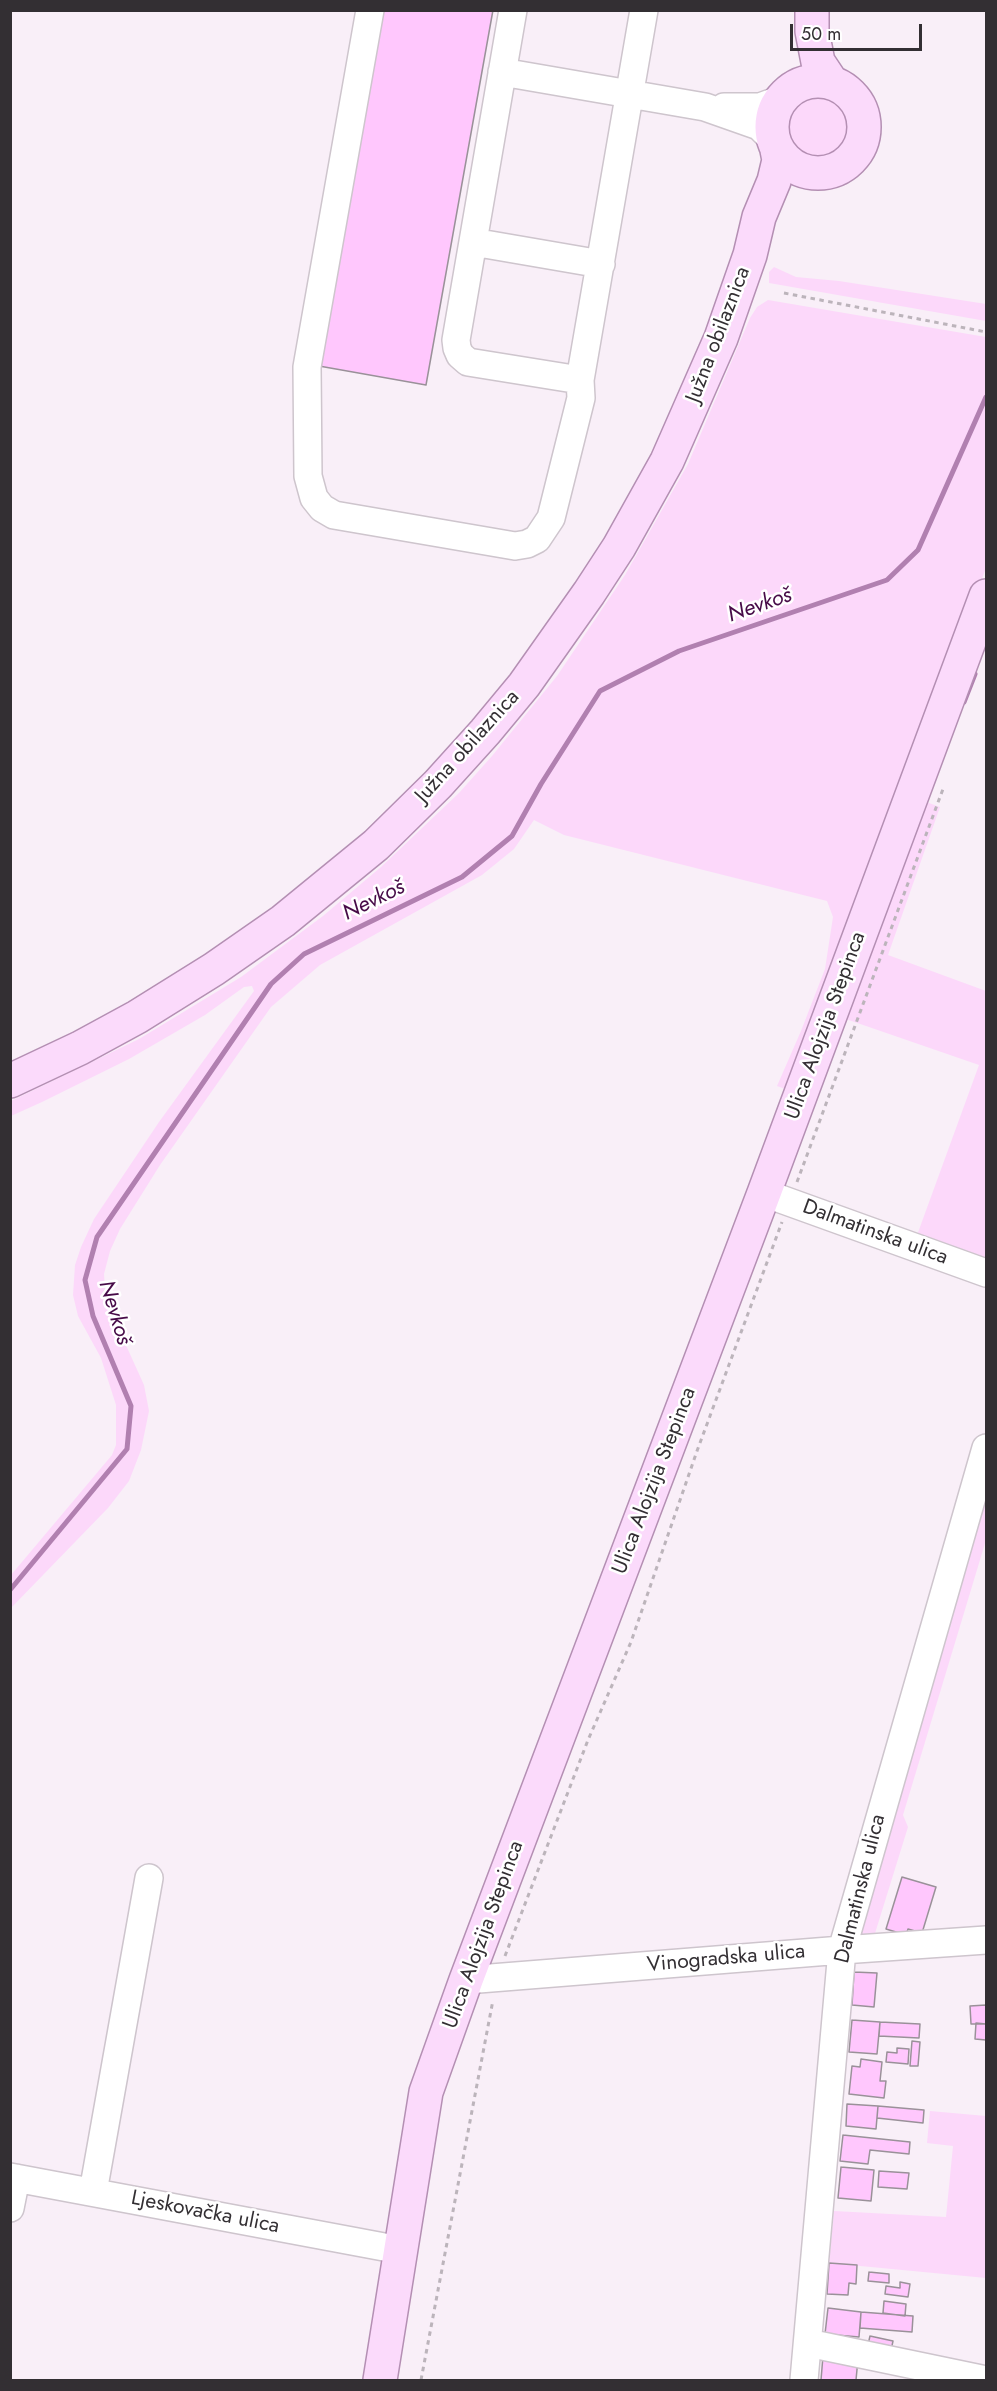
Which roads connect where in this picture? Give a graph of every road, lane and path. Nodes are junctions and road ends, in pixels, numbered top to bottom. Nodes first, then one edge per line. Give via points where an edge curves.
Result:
1 (370, 10) edge
2 (513, 10) edge
3 (644, 10) edge
4 (804, 10) edge
5 (812, 10) edge
6 (502, 72) junction
7 (832, 83) junction
8 (787, 93) junction
9 (630, 94) junction
10 (705, 107) junction
11 (775, 145) junction
12 (809, 172) junction
13 (473, 242) junction
14 (750, 255) junction
15 (601, 264) junction
16 (784, 292) dead end
17 (987, 332) edge
18 (579, 380) junction
19 (987, 596) edge
20 (945, 784) dead end
21 (10, 1081) edge
22 (777, 1198) junction
23 (987, 1273) edge
24 (987, 1448) edge
25 (149, 1878) dead end
26 (987, 1940) edge
27 (842, 1950) junction
28 (482, 1979) junction
29 (13, 2178) edge
30 (93, 2192) junction
31 (10, 2208) edge
32 (400, 2250) junction
33 (808, 2343) junction
34 (380, 2380) edge
35 (421, 2380) edge
36 (804, 2380) edge
37 (987, 2380) edge

1 - 18 street via 307,367 308,476 314,498 334,515 515,546 527,544 537,539 551,518 581,398
2 - 6 street
3 - 9 street
4 - 8 main road via 801,65
5 - 7 main road via 818,62
6 - 9 street
6 - 13 street
7 - 8 main road via 814,80
7 - 12 main road via 856,100 863,117 863,135 856,152 844,165 827,172
8 - 10 street via 760,107
8 - 11 main road via 772,120
9 - 10 street
9 - 15 street
10 - 11 street via 759,126
11 - 12 main road via 792,165
11 - 14 main road, Južna obilaznica via 777,171 753,233
12 - 14 main road, Južna obilaznica via 793,182 783,195
13 - 15 street
13 - 18 street via 456,340 460,355 468,362
14 - 21 main road, Južna obilaznica via 698,393 641,508 556,641 477,741 376,845 283,921 137,1017
15 - 18 street
16 - 17 path
19 - 22 main road, Ulica Alojzija Stepinca
20 - 22 path
22 - 23 street, Dalmatinska ulica
22 - 28 main road, Ulica Alojzija Stepinca
22 - 28 path via 631,1642
24 - 27 street, Dalmatinska ulica
25 - 30 street
26 - 27 street, Vinogradska ulica
27 - 28 street, Vinogradska ulica
27 - 33 street, Dalmatinska ulica
28 - 32 main road, Ulica Alojzija Stepinca via 426,2092
28 - 35 path
29 - 30 street, Ljeskovačka ulica
29 - 31 street
30 - 32 street, Ljeskovačka ulica
32 - 34 main road, Ulica Alojzija Stepinca
33 - 36 street, Dalmatinska ulica
33 - 37 street

